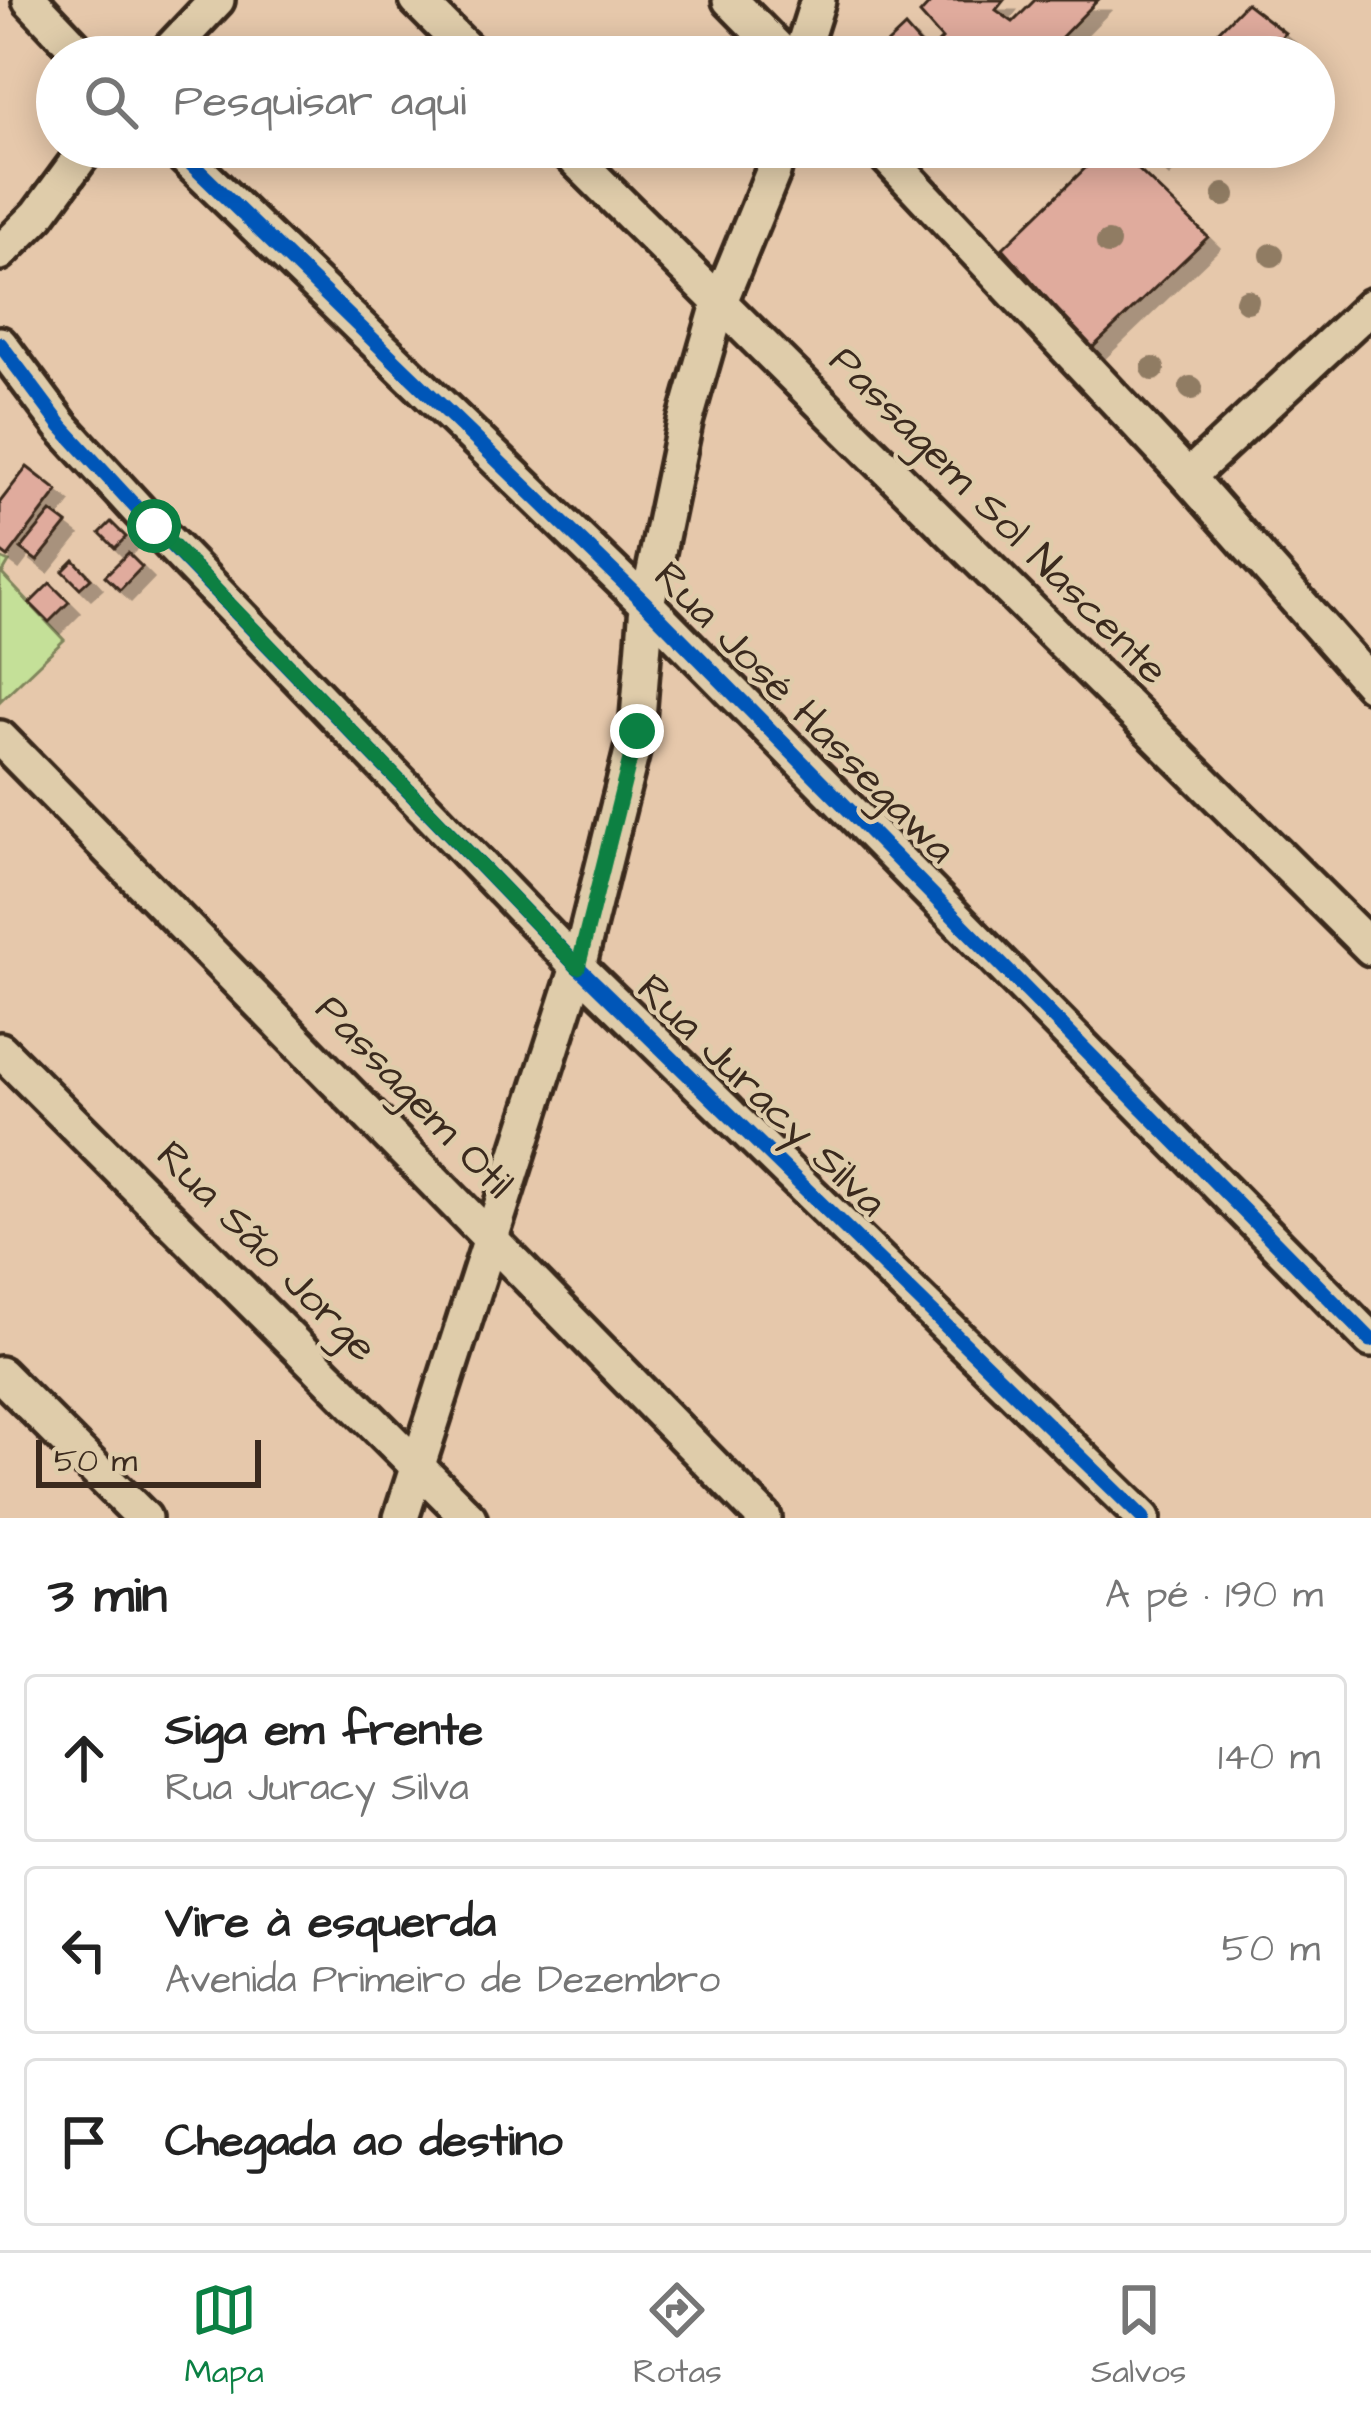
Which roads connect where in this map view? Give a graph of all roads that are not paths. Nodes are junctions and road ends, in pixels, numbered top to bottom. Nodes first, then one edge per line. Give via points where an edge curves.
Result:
1 (30, 0) edge
2 (217, 0) edge
3 (417, 0) edge
4 (730, 0) edge
5 (818, 0) edge
6 (64, 36) edge
7 (183, 36) edge
8 (453, 36) edge
9 (765, 36) edge
10 (807, 36) edge
11 (72, 168) edge
12 (196, 168) edge
13 (584, 168) edge
14 (774, 168) edge
15 (898, 168) edge
16 (0, 253) edge
17 (719, 304) junction
18 (1371, 306) edge
19 (0, 344) edge
20 (1188, 477) junction
21 (647, 604) junction
22 (1371, 684) edge
23 (0, 738) edge
24 (1371, 947) edge
25 (578, 967) junction
26 (0, 1050) edge
27 (488, 1238) junction
28 (1371, 1340) edge
29 (0, 1374) edge
30 (418, 1467) junction
31 (144, 1518) edge
32 (401, 1518) edge
33 (470, 1518) edge
34 (764, 1518) edge
35 (1143, 1518) edge

1 - 6 street
2 - 7 street
3 - 8 street
4 - 9 street
5 - 10 street
11 - 16 street
12 - 21 street, Rua José Hassegawa
13 - 17 street, Passagem Sol Nascente
14 - 17 street
15 - 20 street
17 - 21 street
17 - 24 street, Passagem Sol Nascente
18 - 20 street
19 - 25 street, Rua Juracy Silva via 62,427
20 - 22 street
21 - 25 street via 637,731
21 - 28 street, Rua José Hassegawa
23 - 27 street, Passagem Otil
25 - 27 street
25 - 35 street, Rua Juracy Silva
26 - 30 street, Rua São Jorge
27 - 30 street
27 - 34 street, Passagem Otil
29 - 31 street
30 - 32 street
30 - 33 street, Rua São Jorge

